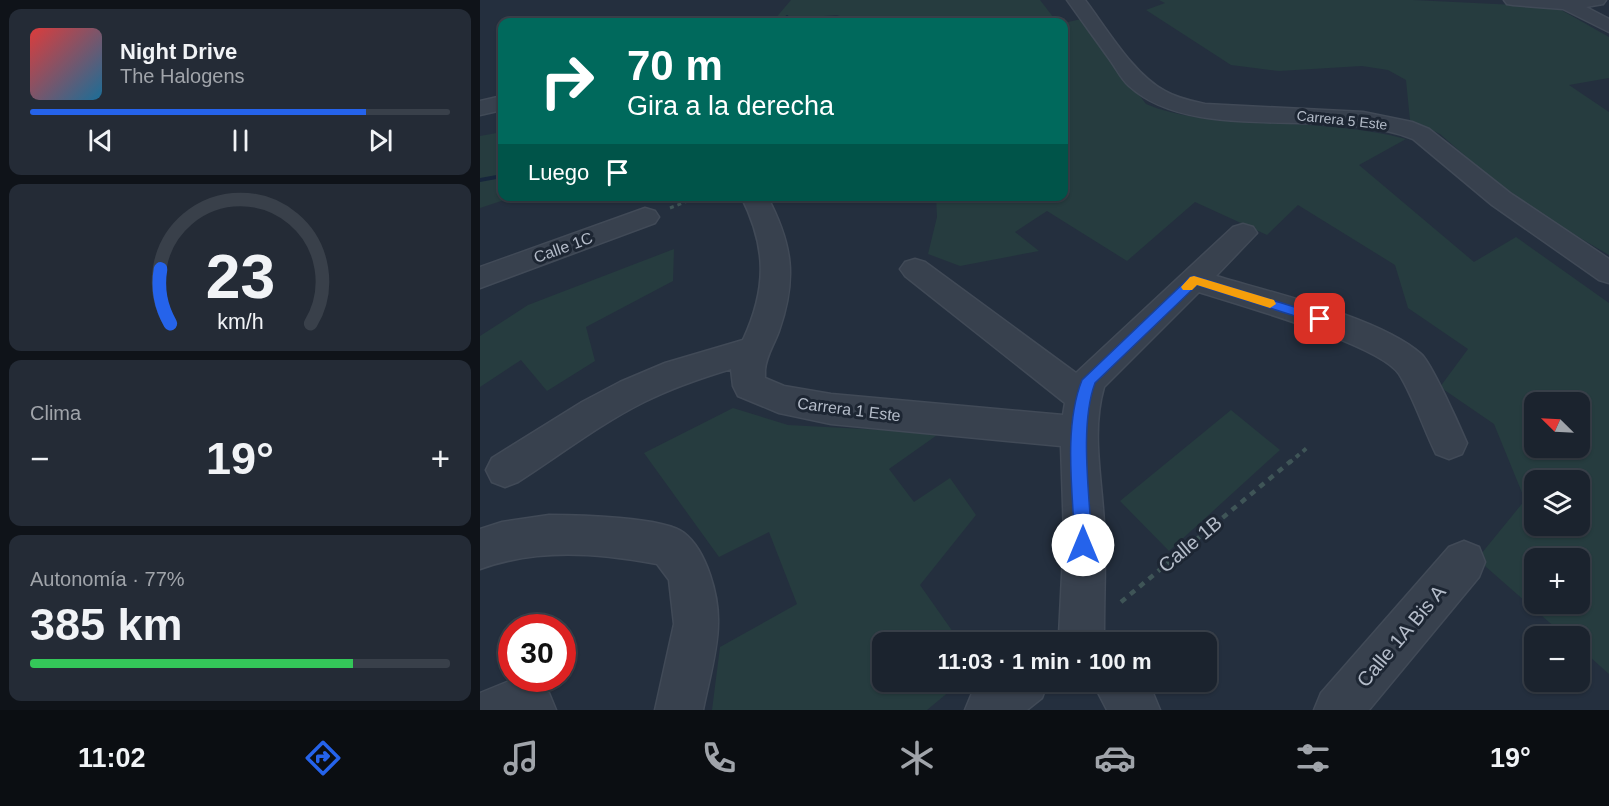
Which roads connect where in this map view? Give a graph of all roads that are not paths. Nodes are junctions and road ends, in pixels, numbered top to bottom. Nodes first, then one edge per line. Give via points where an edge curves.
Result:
1 (1076, 0) edge
2 (1513, 0) edge
3 (1597, 0) edge
4 (1567, 4) junction
5 (1609, 26) edge
6 (498, 104) edge
7 (480, 108) edge
8 (756, 201) edge
9 (645, 217) dead end
10 (1243, 232) dead end
11 (915, 268) dead end
12 (1609, 273) edge
13 (480, 278) edge
14 (1194, 280) junction
15 (756, 349) junction
16 (1083, 397) junction
17 (1079, 432) junction
18 (1449, 443) dead end
19 (505, 470) dead end
20 (480, 549) edge
21 (1464, 562) dead end
22 (1080, 632) edge
23 (1011, 692) edge
24 (1123, 692) edge
25 (497, 710) edge
26 (532, 710) edge
27 (680, 710) edge
28 (989, 710) edge
29 (1136, 710) edge
30 (1338, 710) edge

1 - 12 street, Carrera 5 Este via 1135,80 1157,96 1205,111 1363,119 1421,134 1501,199
2 - 4 street
3 - 4 street
4 - 5 street
6 - 7 street
8 - 15 street, Carrera 1 Este via 774,250 778,278 773,305
9 - 13 street, Calle 1C
10 - 14 street
11 - 16 street
14 - 16 street via 1089,380
14 - 18 street via 1340,326 1386,347 1411,364
15 - 17 street, Carrera 1 Este via 748,368 750,386 779,399 831,409
15 - 19 street via 651,383
16 - 17 street
17 - 22 street via 1084,522
20 - 27 street via 499,541 578,534 669,546 690,572 696,624
21 - 30 street, Calle 1A Bis A
23 - 28 street
24 - 29 street
25 - 26 street via 512,704

